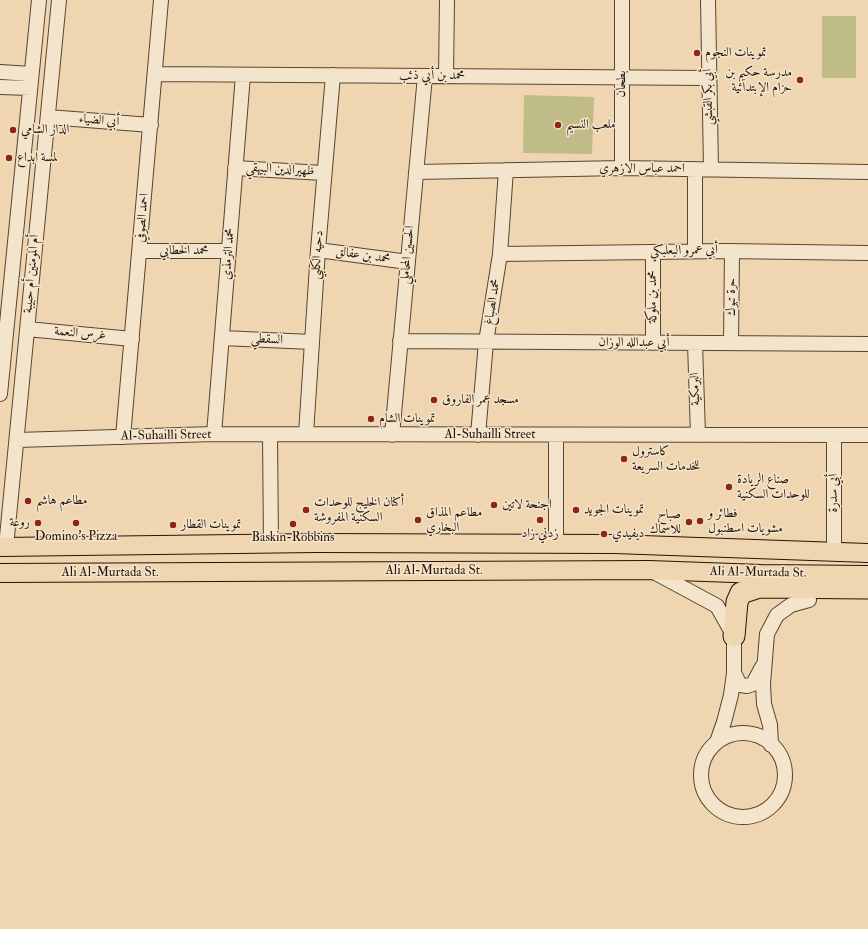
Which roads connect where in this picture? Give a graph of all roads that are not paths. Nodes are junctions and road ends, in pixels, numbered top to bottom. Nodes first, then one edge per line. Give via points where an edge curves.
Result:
1 (39, 0) edge
2 (59, 0) edge
3 (162, 0) edge
4 (446, 0) edge
5 (622, 0) edge
6 (708, 0) edge
7 (0, 72) edge
8 (31, 74) junction
9 (155, 74) junction
10 (243, 74) junction
11 (332, 75) junction
12 (425, 76) junction
13 (446, 76) junction
14 (622, 78) junction
15 (709, 78) junction
16 (0, 87) edge
17 (30, 88) junction
18 (48, 117) junction
19 (151, 125) junction
20 (235, 168) junction
21 (622, 168) junction
22 (695, 169) junction
23 (711, 169) junction
24 (506, 170) junction
25 (416, 172) junction
26 (868, 172) edge
27 (324, 173) junction
28 (318, 250) junction
29 (140, 251) junction
30 (229, 251) junction
31 (695, 251) junction
32 (732, 251) junction
33 (653, 252) junction
34 (868, 253) edge
35 (500, 254) junction
36 (408, 262) junction
37 (27, 329) junction
38 (222, 338) junction
39 (132, 339) junction
40 (400, 341) junction
41 (312, 342) junction
42 (486, 342) junction
43 (654, 343) junction
44 (695, 343) junction
45 (731, 343) junction
46 (868, 344) edge
47 (0, 394) edge
48 (214, 434) junction
49 (270, 434) junction
50 (306, 434) junction
51 (392, 435) junction
52 (478, 435) junction
53 (556, 435) junction
54 (698, 435) junction
55 (834, 435) junction
56 (868, 435) edge
57 (123, 437) junction
58 (16, 440) junction
59 (271, 544) junction
60 (556, 544) junction
61 (3, 547) edge
62 (834, 552) junction
63 (868, 553) edge
64 (649, 570) junction
65 (0, 574) edge
66 (868, 575) edge
67 (868, 588) edge
68 (810, 600) joint
69 (868, 600) edge
70 (734, 636) junction
71 (764, 663) junction
72 (734, 673) junction
73 (717, 742) junction
74 (771, 745) junction

1 - 8 street, أم المومنين أم حبيبة
2 - 18 street, أم المومنين أم حبيبة
3 - 9 street, احمد الصوفي
4 - 13 street
5 - 14 street, بطحان
6 - 15 street, أبي بكر القبشي
7 - 8 street
8 - 17 street, أم المومنين أم حبيبة
9 - 10 street, محمد بن أبي ذئب
9 - 19 street, احمد الصوفي
10 - 11 street, محمد بن أبي ذئب
10 - 20 street, محمد الترمذي
11 - 12 street, محمد بن أبي ذئب
11 - 27 street, دحيه الكلبي
12 - 13 street, محمد بن أبي ذئب
12 - 25 street, الحسين المحاملي
13 - 14 street, محمد بن أبي ذئب
14 - 15 street, محمد بن أبي ذئب
14 - 21 street, بطحان
15 - 23 street, أبي بكر القبشي
16 - 17 street
17 - 47 street, أم المومنين أم حبيبة
18 - 19 street, أبي الضياء
18 - 37 street, أم المومنين أم حبيبة
19 - 29 street, احمد الصوفي
20 - 27 street, ظهيرالدين البيهقي
20 - 30 street, محمد الترمذي
21 - 22 street, احمد عباس الازهري
21 - 24 street, احمد عباس الازهري
22 - 23 street, احمد عباس الازهري
22 - 31 street
23 - 26 street, احمد عباس الازهري
24 - 25 street, احمد عباس الازهري
24 - 35 street, محمد الصباغ
25 - 36 street, الحسين المحاملي
27 - 28 street, دحيه الكلبي
28 - 36 street, محمد بن عفالق
28 - 41 street, دحيه الكلبي
29 - 30 street, محمد الخطابي
29 - 39 street, احمد الصوفي
30 - 38 street, محمد الترمذي
31 - 32 street, أبي عمرو البعلبكي
31 - 33 street, أبي عمرو البعلبكي
32 - 34 street, أبي عمرو البعلبكي
32 - 45 street, حرة تبوك
33 - 35 street, أبي عمرو البعلبكي
33 - 43 street, محمد بن ملوكة
35 - 42 street, محمد الصباغ
36 - 40 street, الحسين المحاملي
37 - 39 street, غرس النعمة
37 - 58 street, أم المومنين أم حبيبة
38 - 41 street, السقطي
38 - 48 street, محمد الترمذي
39 - 57 street, احمد الصوفي
40 - 42 street, أبي عبدالله الوزان
40 - 51 street, الحسين المحاملي
41 - 50 street, دحيه الكلبي
42 - 43 street, أبي عبدالله الوزان
42 - 52 street, محمد الصباغ
43 - 44 street, أبي عبدالله الوزان
44 - 45 street, أبي عبدالله الوزان
44 - 54 street, البرمكية
45 - 46 street, أبي عبدالله الوزان
48 - 49 street, Al-Suhailli Street
48 - 57 street, Al-Suhailli Street
49 - 50 street, Al-Suhailli Street
49 - 59 street
50 - 51 street, Al-Suhailli Street
51 - 52 street, Al-Suhailli Street
52 - 53 street, Al-Suhailli Street
53 - 54 street, Al-Suhailli Street
53 - 60 street
54 - 55 street, Al-Suhailli Street
55 - 56 street, Al-Suhailli Street
55 - 62 street, أبي سدرة
57 - 58 street, Al-Suhailli Street
58 - 61 street, أم المومنين أم حبيبة
59 - 60 main road, Ali Al-Murtada St.
59 - 61 main road, Ali Al-Murtada St.
60 - 62 main road, Ali Al-Murtada St.
62 - 63 main road, Ali Al-Murtada St.
64 - 65 main road, Ali Al-Murtada St.
64 - 66 main road, Ali Al-Murtada St.
64 - 70 street via 717,606
67 - 70 highway via 758,587 741,593 737,602
68 - 69 highway
68 - 71 street via 791,605 777,615 767,634
70 - 72 street
71 - 72 street via 753,684 747,686 740,685
71 - 74 street via 764,704 770,725
72 - 73 street via 731,695
73 - 74 street via 732,734 750,733
73 - 74 street via 705,756 702,767 704,790 713,805 728,815 745,818 762,814 776,802 784,787 785,769 779,752

